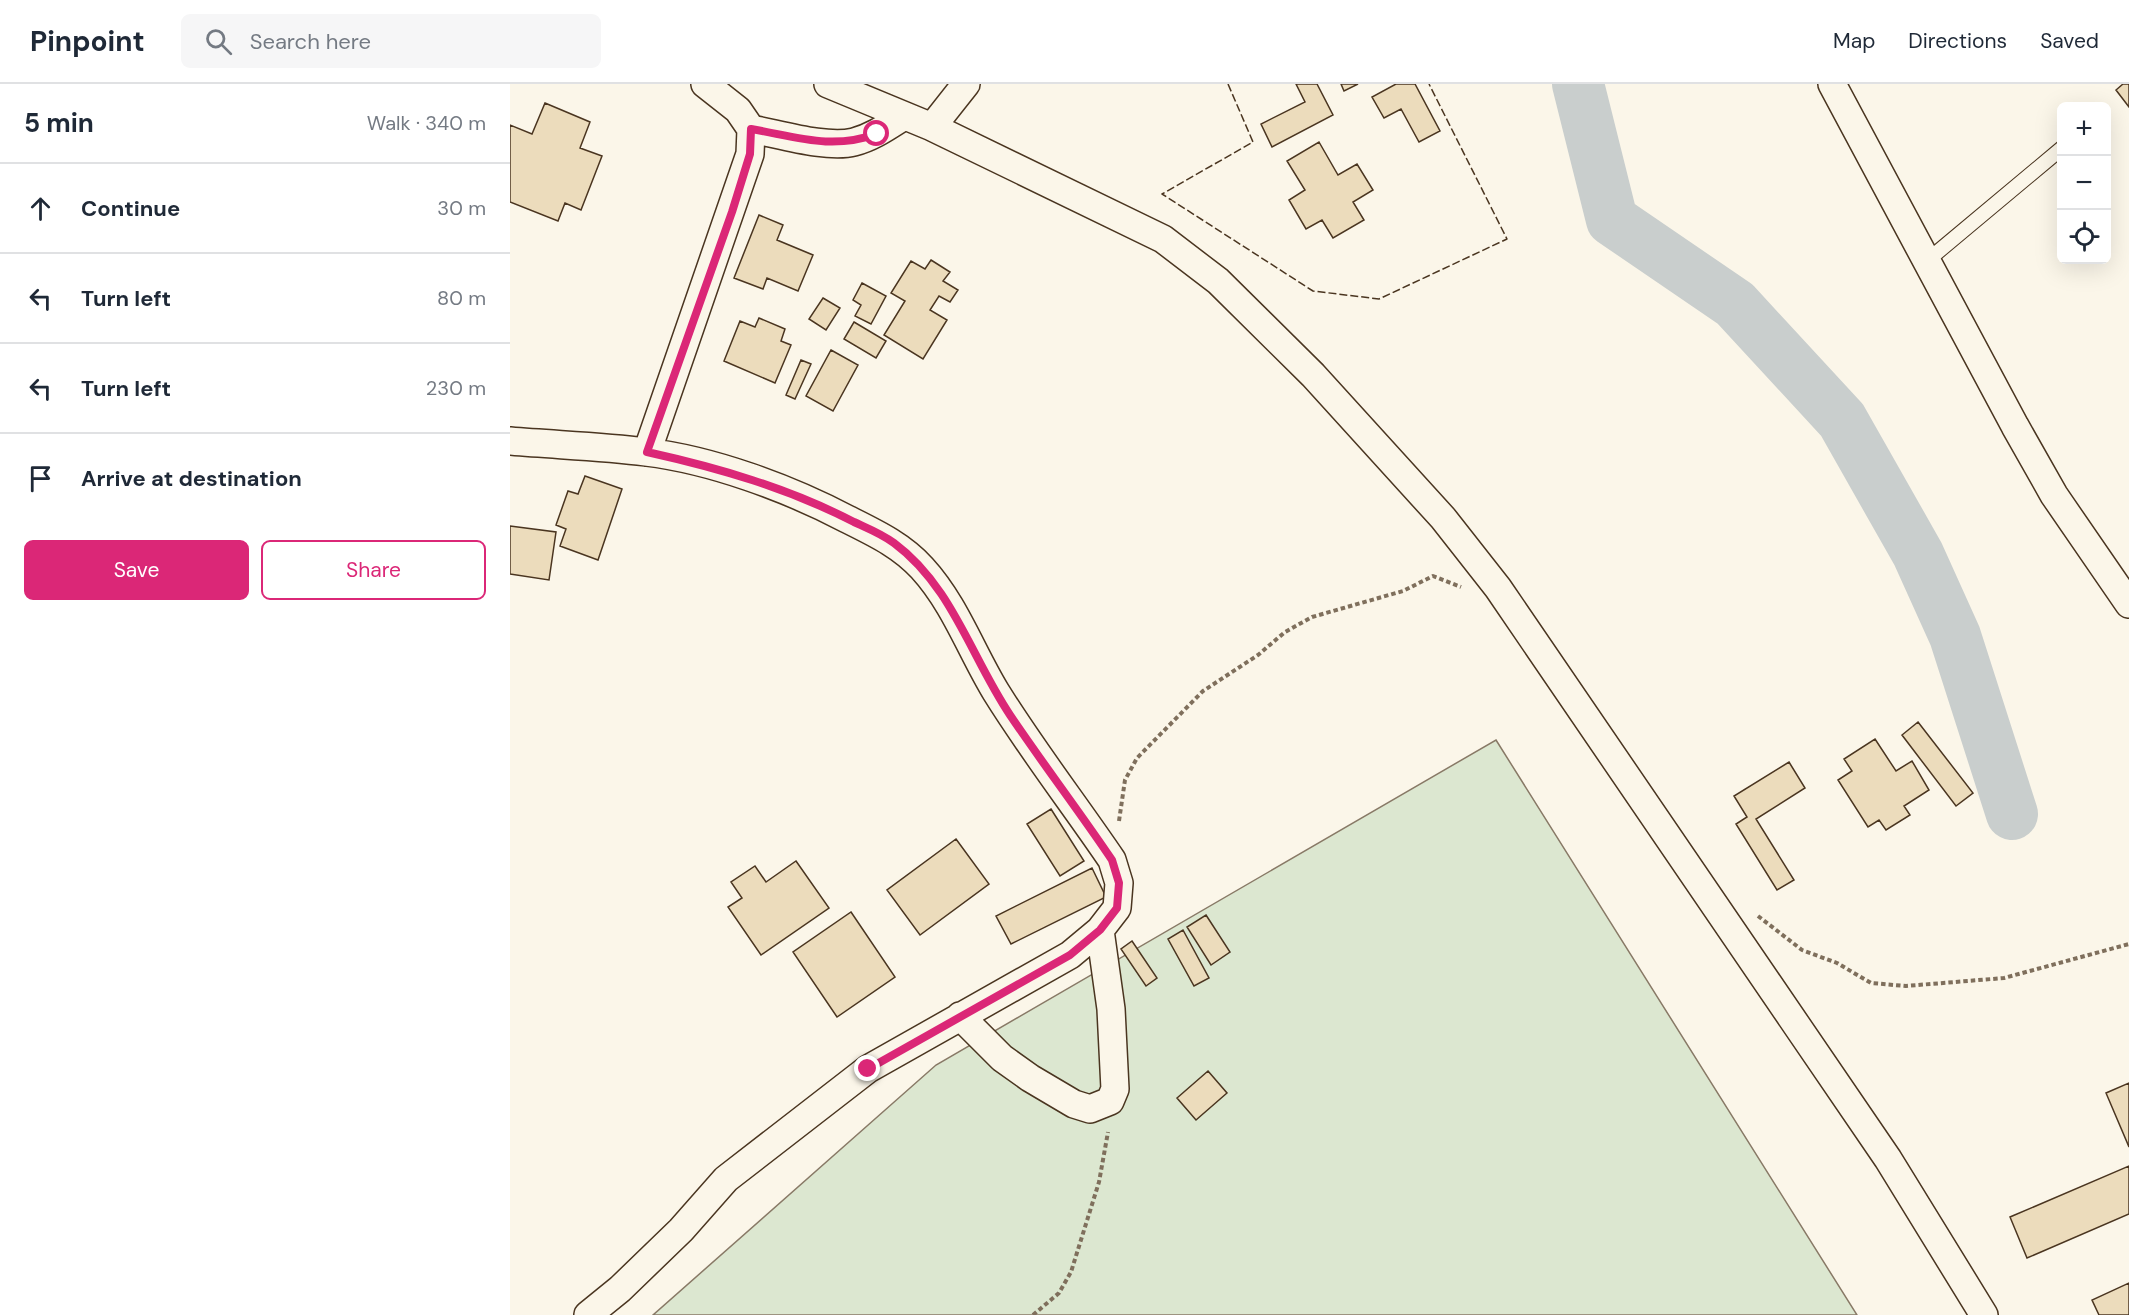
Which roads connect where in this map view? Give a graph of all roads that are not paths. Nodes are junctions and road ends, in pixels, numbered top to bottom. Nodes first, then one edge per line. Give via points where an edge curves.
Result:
1 (705, 84) edge
2 (828, 84) edge
3 (966, 84) edge
4 (1832, 84) edge
5 (904, 116) junction
6 (932, 127) junction
7 (751, 129) junction
8 (2057, 151) edge
9 (1929, 260) junction
10 (510, 441) edge
11 (647, 452) junction
12 (2129, 604) edge
13 (1100, 930) junction
14 (960, 1016) junction
15 (588, 1315) edge
16 (1984, 1315) edge

1 - 7 street via 738,110
2 - 5 street
3 - 6 street
4 - 9 street
5 - 6 street
5 - 7 street via 877,134 852,143
6 - 16 street via 1163,239 1218,281 1312,375 1443,518 1498,588 1888,1159
7 - 11 street via 750,154 732,212
8 - 9 lane
9 - 12 street via 2043,475
10 - 11 street
11 - 13 street via 773,486 831,510 893,542 921,567 944,594 981,668 1010,714 1112,860 1119,883 1117,908
13 - 14 street via 1070,955
13 - 14 street via 1111,1009 1115,1089 1110,1101 1090,1109 1074,1104 1002,1058
14 - 15 street via 868,1069 726,1179 673,1237

